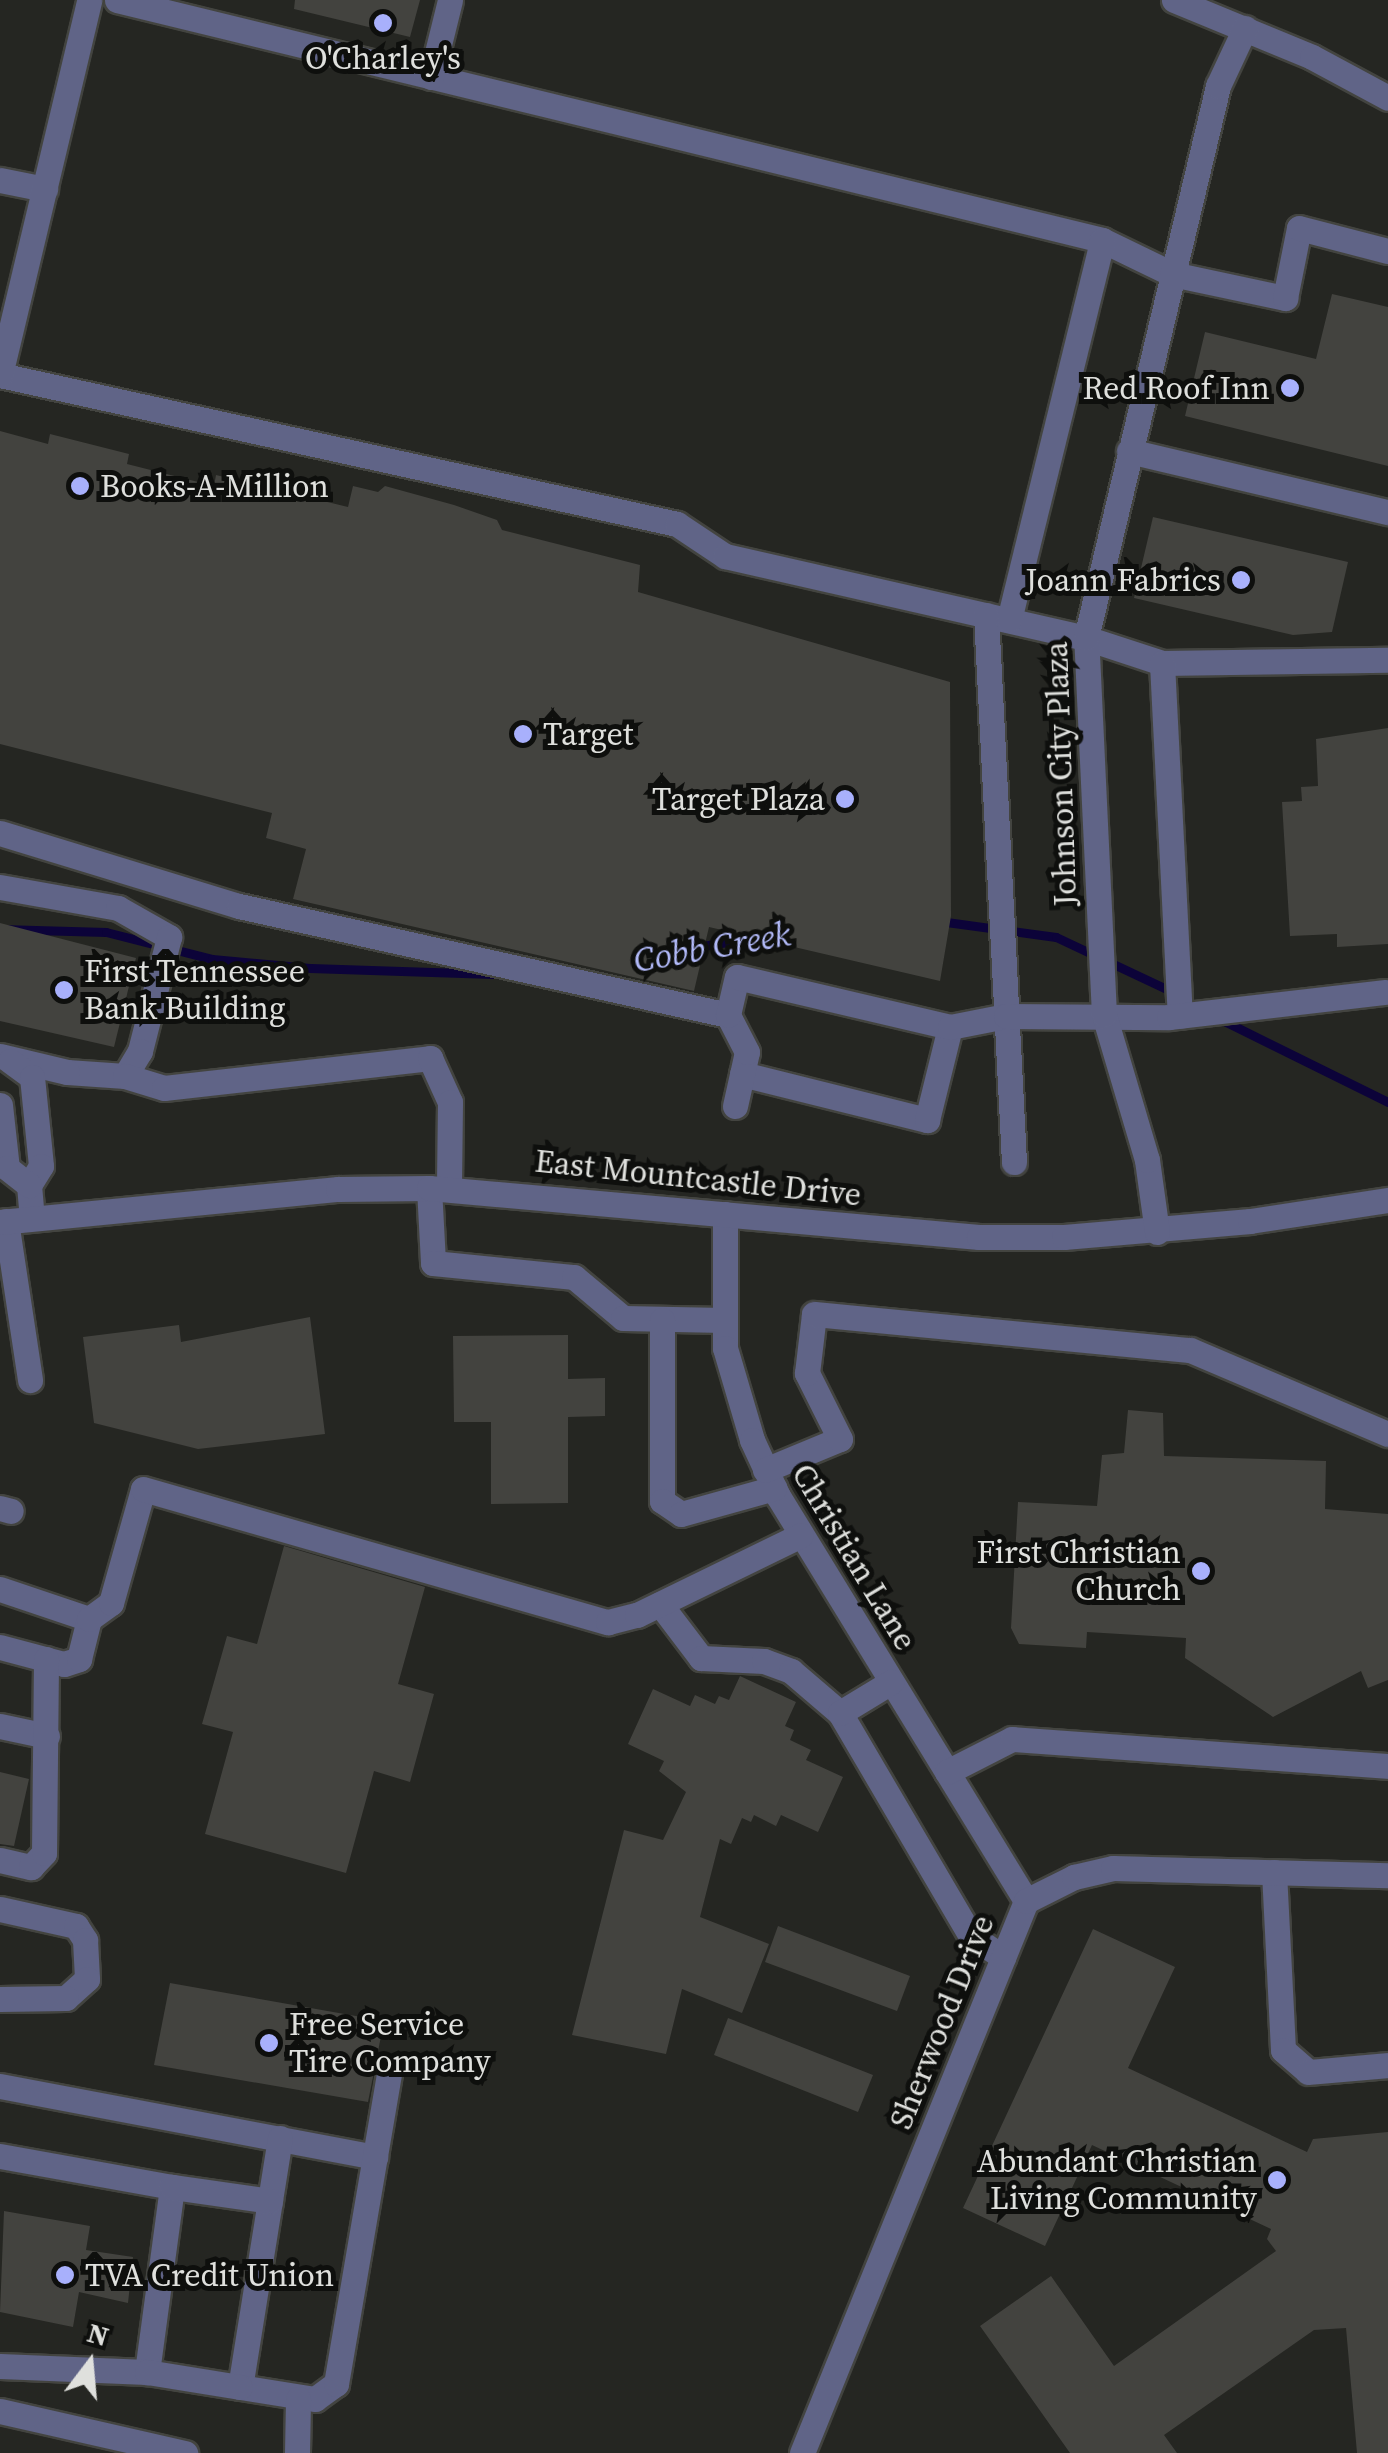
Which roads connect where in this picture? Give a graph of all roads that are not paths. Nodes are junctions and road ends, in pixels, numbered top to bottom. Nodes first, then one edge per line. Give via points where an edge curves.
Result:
1 (89, 0) edge
2 (118, 0) edge
3 (450, 0) edge
4 (1174, 0) edge
5 (195, 9) edge
6 (1245, 28) junction
7 (432, 77) junction
8 (1388, 98) edge
9 (0, 180) edge
10 (44, 189) junction
11 (1102, 240) junction
12 (1388, 251) edge
13 (1172, 274) junction
14 (0, 375) edge
15 (1129, 451) junction
16 (1388, 512) edge
17 (997, 618) junction
18 (1086, 638) junction
19 (1388, 660) edge
20 (1162, 663) junction
21 (0, 833) edge
22 (0, 886) edge
23 (1386, 992) dead end
24 (728, 1015) junction
25 (1104, 1015) junction
26 (1006, 1016) junction
27 (1180, 1016) junction
28 (950, 1027) junction
29 (4, 1062) edge
30 (742, 1074) junction
31 (124, 1076) junction
32 (0, 1106) edge
33 (735, 1106) dead end
34 (1014, 1162) dead end
35 (29, 1184) junction
36 (439, 1188) junction
37 (1387, 1200) edge
38 (1388, 1209) edge
39 (725, 1214) junction
40 (32, 1218) junction
41 (3, 1222) edge
42 (1157, 1232) junction
43 (662, 1320) junction
44 (724, 1320) junction
45 (30, 1380) dead end
46 (1388, 1434) edge
47 (770, 1479) junction
48 (801, 1535) junction
49 (0, 1590) edge
50 (660, 1604) junction
51 (89, 1619) junction
52 (0, 1647) edge
53 (59, 1661) junction
54 (891, 1682) junction
55 (840, 1713) junction
56 (0, 1726) edge
57 (47, 1736) junction
58 (1388, 1766) edge
59 (947, 1772) junction
60 (0, 1860) edge
61 (1274, 1872) junction
62 (1388, 1875) edge
63 (1026, 1901) junction
64 (0, 1909) edge
65 (1003, 1957) junction
66 (0, 1999) edge
67 (1388, 2065) edge
68 (389, 2075) dead end
69 (0, 2086) edge
70 (280, 2138) junction
71 (0, 2156) edge
72 (375, 2157) junction
73 (172, 2187) junction
74 (270, 2201) junction
75 (0, 2366) edge
76 (147, 2372) junction
77 (240, 2387) junction
78 (298, 2399) junction
79 (0, 2411) edge
80 (184, 2453) edge
81 (296, 2453) edge
82 (802, 2453) edge

1 - 10 street
2 - 5 street
3 - 7 street
4 - 6 street
5 - 7 street
6 - 8 street
6 - 13 street, Johnson City Plaza via 1218,86
7 - 11 street
9 - 10 street
10 - 14 street
11 - 13 street
11 - 17 street
12 - 13 street via 1299,228 1285,298
13 - 15 street, Johnson City Plaza
14 - 17 street via 677,524 725,556
15 - 16 street
15 - 18 street, Johnson City Plaza
17 - 18 street
17 - 26 street
18 - 20 street
18 - 25 street, Johnson City Plaza
19 - 20 street
20 - 27 street
21 - 24 street via 239,906
22 - 31 street via 118,908 170,937 140,1050
23 - 27 street
24 - 28 street via 736,976
24 - 30 street via 747,1052
25 - 26 street
25 - 27 street
25 - 42 street, Johnson City Plaza via 1147,1160
26 - 28 street
26 - 34 street
28 - 30 street via 927,1120
29 - 31 street
29 - 35 street via 32,1077 42,1166
30 - 33 street
31 - 36 street via 164,1088 430,1058 450,1102
32 - 35 street via 6,1168
35 - 40 street
36 - 39 street, East Mountcastle Drive
36 - 40 street, East Mountcastle Drive via 338,1188
36 - 43 street via 433,1264 574,1278 623,1318
37 - 38 street
37 - 42 street, East Mountcastle Drive
39 - 42 street, East Mountcastle Drive via 979,1236
39 - 44 street, Christian Lane
40 - 41 street, East Mountcastle Drive
41 - 45 street
43 - 44 street
43 - 47 street via 662,1501 681,1514
44 - 47 street, Christian Lane via 736,1398
46 - 47 street via 1190,1350 814,1314 807,1373 840,1439
47 - 48 street, Christian Lane
48 - 50 street
48 - 54 street, Christian Lane
49 - 51 street
50 - 51 street via 608,1622 143,1488 110,1603
50 - 55 street via 701,1658 764,1660 791,1671
51 - 53 street
52 - 53 street
53 - 57 street
54 - 55 street
54 - 59 street, Christian Lane
55 - 65 street via 970,1935
56 - 57 street
57 - 60 street via 44,1853 30,1867
58 - 59 street via 1012,1739
59 - 63 street, Christian Lane
61 - 62 street, Sherwood Drive
61 - 63 street, Sherwood Drive via 1114,1868 1074,1877
61 - 67 street via 1284,2050 1308,2072
63 - 65 street, Sherwood Drive
64 - 66 street via 76,1926 85,1940 87,1978 66,1998
65 - 82 street, Sherwood Drive
68 - 72 street
69 - 70 street
70 - 72 street
70 - 74 street
71 - 73 street
72 - 78 street via 336,2384 324,2398
73 - 74 street
73 - 76 street
74 - 77 street
75 - 76 street
76 - 77 street
77 - 78 street
78 - 81 street
79 - 80 street

